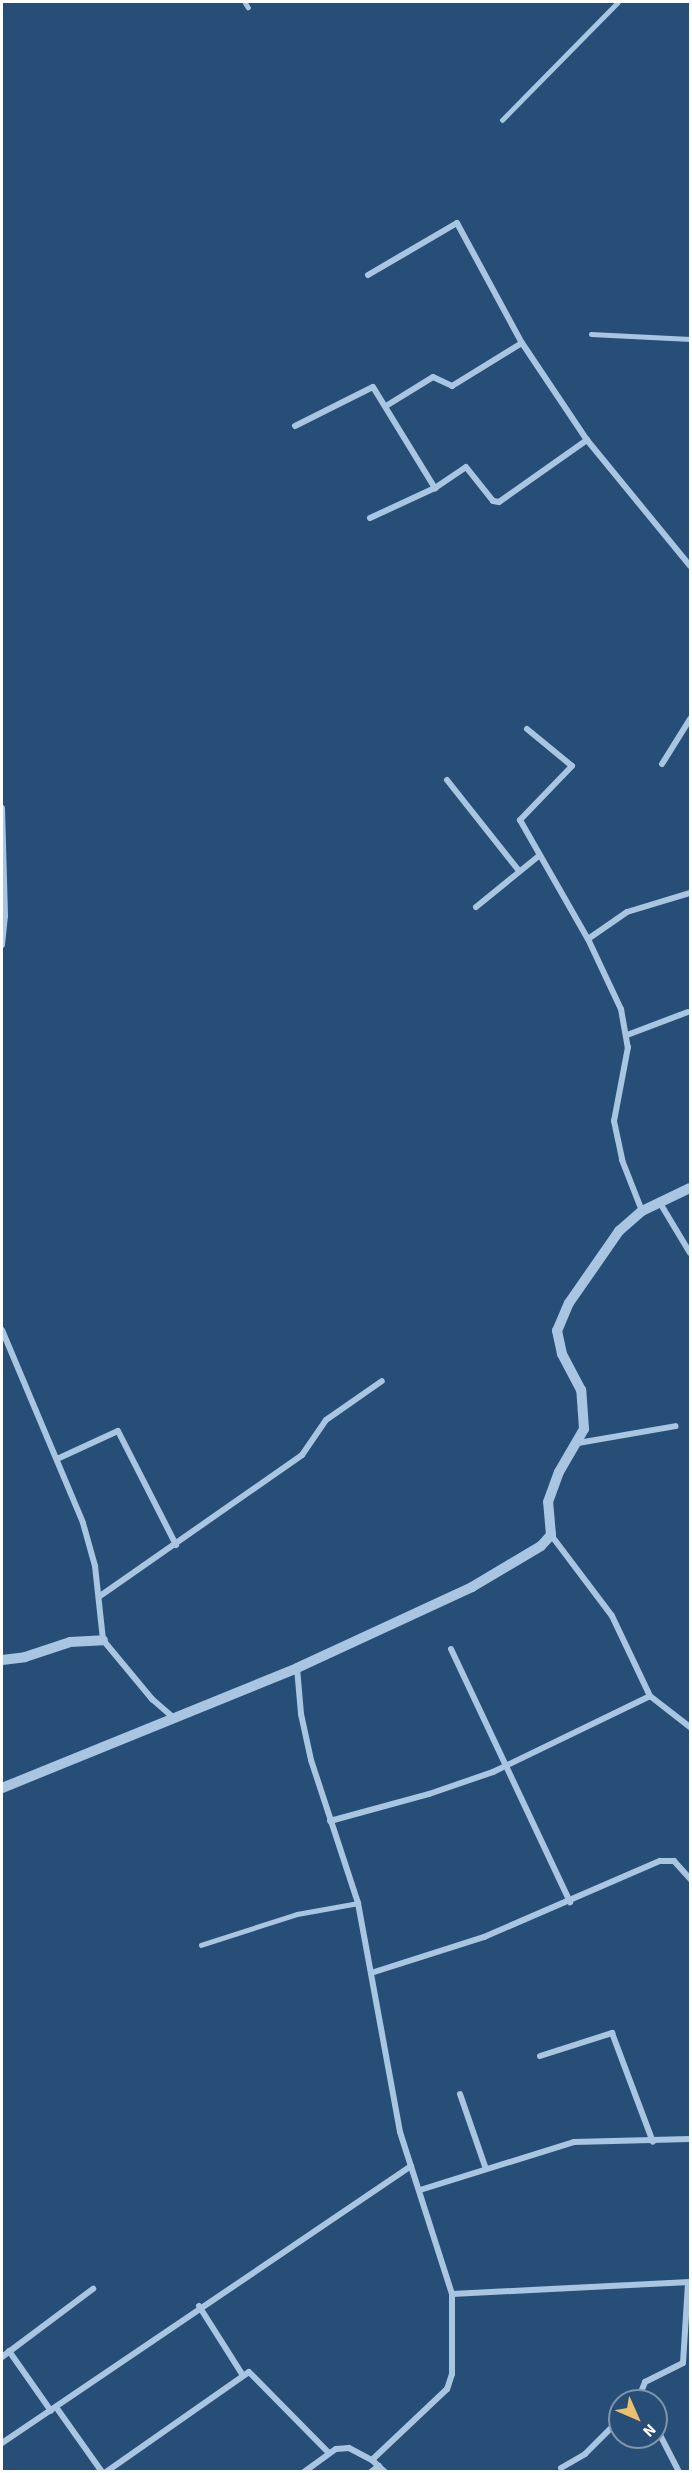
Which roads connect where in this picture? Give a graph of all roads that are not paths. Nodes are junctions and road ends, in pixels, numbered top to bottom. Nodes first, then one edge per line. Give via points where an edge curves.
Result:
1 (618, 2) edge
2 (502, 120) dead end
3 (368, 275) dead end
4 (591, 334) dead end
5 (690, 339) edge
6 (522, 343) junction
7 (386, 406) junction
8 (295, 426) dead end
9 (587, 440) junction
10 (435, 488) junction
11 (370, 518) dead end
12 (690, 566) edge
13 (690, 719) edge
14 (527, 729) dead end
15 (662, 764) dead end
16 (447, 780) dead end
17 (2, 808) edge
18 (540, 855) junction
19 (519, 871) junction
20 (690, 893) edge
21 (476, 907) dead end
22 (588, 939) junction
23 (2, 945) edge
24 (688, 1012) dead end
25 (627, 1035) junction
26 (690, 1188) edge
27 (660, 1203) junction
28 (642, 1211) junction
29 (690, 1253) edge
30 (2, 1335) edge
31 (382, 1381) dead end
32 (676, 1426) dead end
33 (578, 1443) junction
34 (57, 1459) junction
35 (551, 1535) junction
36 (176, 1545) junction
37 (100, 1596) junction
38 (103, 1640) junction
39 (452, 1649) dead end
40 (2, 1660) edge
41 (297, 1668) junction
42 (650, 1696) junction
43 (174, 1718) junction
44 (690, 1727) edge
45 (505, 1766) junction
46 (2, 1788) edge
47 (330, 1821) junction
48 (690, 1879) edge
49 (570, 1902) junction
50 (358, 1903) junction
51 (201, 1945) dead end
52 (371, 1973) junction
53 (540, 2056) dead end
54 (460, 2094) dead end
55 (690, 2139) edge
56 (653, 2142) junction
57 (411, 2166) junction
58 (486, 2169) junction
59 (420, 2190) junction
60 (689, 2282) edge
61 (93, 2289) dead end
62 (452, 2294) junction
63 (199, 2306) junction
64 (9, 2351) junction
65 (2, 2357) edge
66 (242, 2374) junction
67 (642, 2389) edge
68 (54, 2409) junction
69 (608, 2431) edge
70 (2, 2443) edge
71 (667, 2449) edge
72 (329, 2453) junction
73 (372, 2460) junction
74 (379, 2466) junction
75 (561, 2468) dead end
76 (104, 2472) edge
77 (304, 2472) edge
78 (371, 2472) edge
79 (384, 2472) edge
80 (679, 2472) edge

1 - 2 lane
3 - 6 street via 457,223
4 - 5 lane
6 - 7 street via 452,386 436,376
6 - 9 street
7 - 8 street via 376,389 369,386
7 - 10 street
9 - 10 street via 499,502 493,501 469,468
9 - 12 street
10 - 11 street
13 - 15 street
14 - 18 street via 572,766 521,817
16 - 19 street
17 - 23 street
18 - 19 street
18 - 22 street
19 - 21 street
20 - 22 street via 627,912
22 - 25 street via 621,1009
24 - 25 street
25 - 28 street via 614,1121 622,1160
26 - 27 street
27 - 28 street
27 - 29 street
28 - 33 street via 619,1231 593,1264 557,1331 562,1353 580,1390 584,1429
30 - 34 street
31 - 36 street via 326,1420 302,1455
32 - 33 street
33 - 35 street via 559,1472 548,1502
34 - 36 street via 118,1431
34 - 37 street via 83,1524
35 - 41 street via 519,1561 472,1587
35 - 42 street via 612,1616
36 - 37 street
37 - 38 street
38 - 40 street via 70,1642
38 - 43 street via 152,1699
39 - 45 street
41 - 43 street
41 - 47 street via 301,1714
42 - 44 street
42 - 45 street
43 - 46 street
45 - 47 street via 429,1794
45 - 49 street
47 - 50 street
48 - 49 street via 668,1859
49 - 52 street via 484,1937
50 - 51 lane via 297,1914
50 - 52 street
52 - 57 street via 400,2132
53 - 56 street via 612,2033
54 - 58 street
55 - 56 street
56 - 58 street via 584,2140
57 - 59 street
57 - 63 street
58 - 59 street
59 - 62 street
60 - 62 street
60 - 67 street via 683,2363 645,2382
61 - 64 street
62 - 73 street via 452,2374 447,2390
63 - 66 street
63 - 68 street
64 - 65 street
64 - 68 street
66 - 72 street via 254,2374
66 - 76 street
68 - 70 street
68 - 76 street
69 - 75 street via 585,2454
71 - 80 street
72 - 73 street via 349,2448
72 - 77 street
73 - 74 street
74 - 78 street
74 - 79 street

